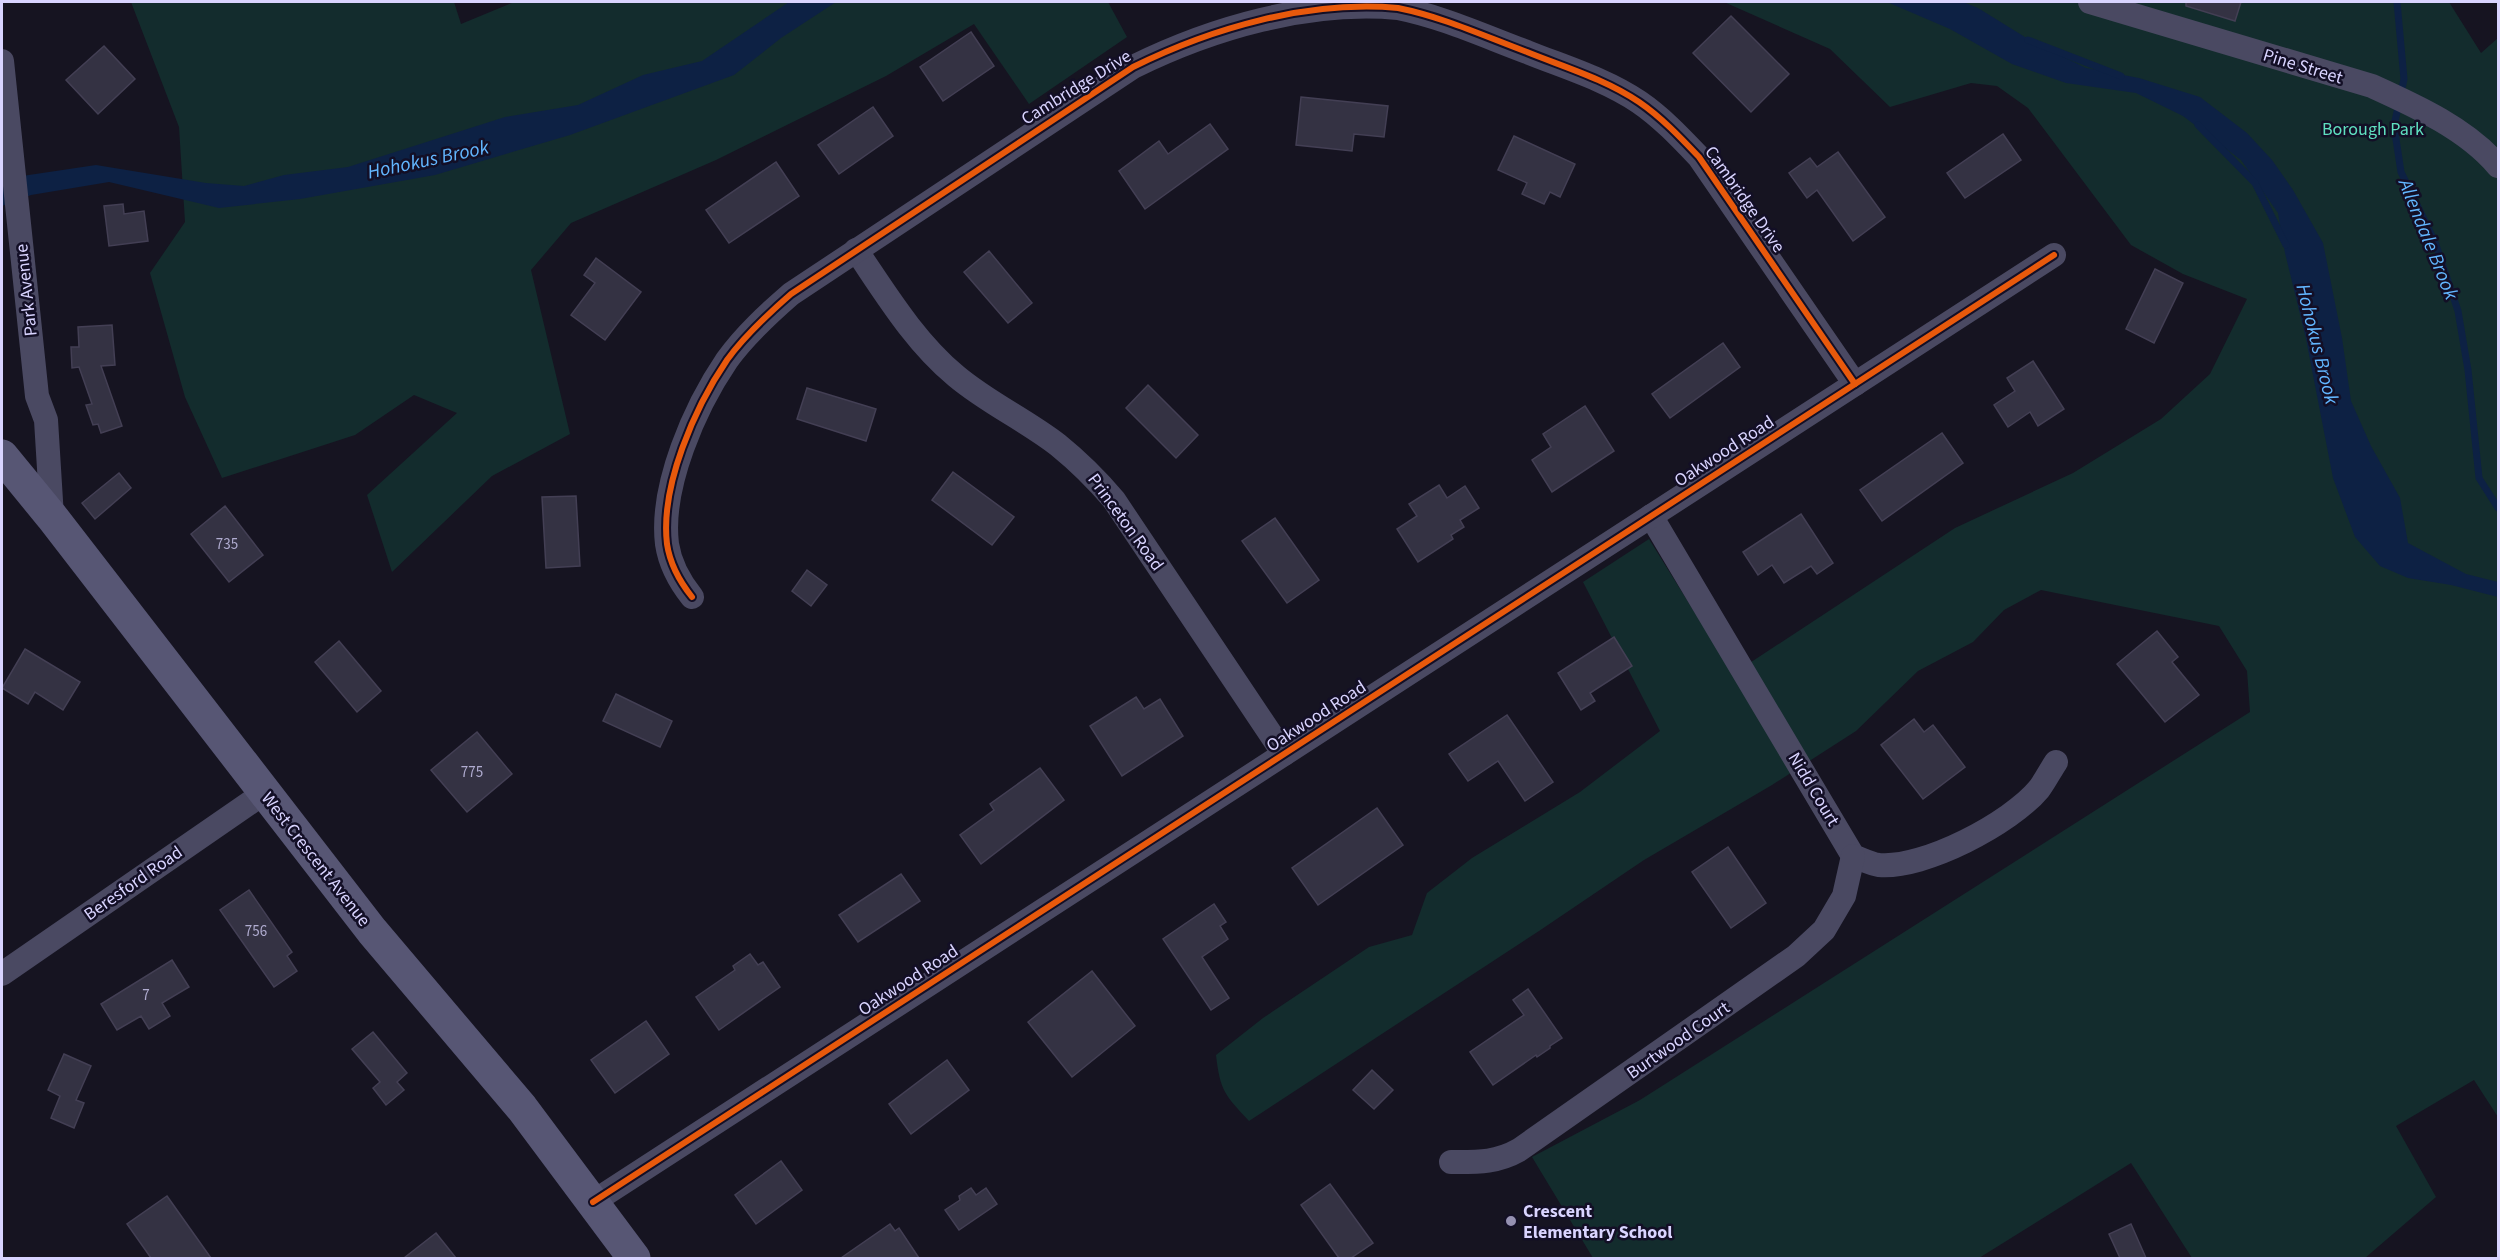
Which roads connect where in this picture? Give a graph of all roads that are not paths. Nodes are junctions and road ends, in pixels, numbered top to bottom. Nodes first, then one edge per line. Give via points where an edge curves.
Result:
1 (2090, 2) edge
2 (2, 61) edge
3 (2499, 166) edge
4 (856, 250) junction
5 (2054, 255) dead end
6 (1855, 384) junction
7 (2, 456) edge
8 (1651, 516) junction
9 (52, 517) junction
10 (692, 597) dead end
11 (1284, 754) junction
12 (2056, 762) dead end
13 (264, 793) junction
14 (1853, 856) junction
15 (2, 974) edge
16 (1451, 1162) dead end
17 (593, 1202) junction
18 (634, 1258) edge

1 - 3 street, Pine Street via 2372,86 2413,105 2485,150
2 - 9 street, Park Avenue via 37,396 46,420
4 - 6 street, Cambridge Drive via 1092,92 1181,43 1232,24 1284,11 1362,3 1396,7 1434,16 1607,84 1671,127 1699,157
4 - 10 street, Cambridge Drive via 791,294 757,324 728,358 686,437 674,480 667,544 673,567
4 - 11 street, Princeton Road via 899,314 954,375 1057,444 1088,470 1114,500
5 - 6 street, Oakwood Road
6 - 8 street, Oakwood Road
7 - 9 main road, West Crescent Avenue
8 - 11 street, Oakwood Road
8 - 14 street, Nidd Court
9 - 13 main road, West Crescent Avenue
11 - 17 street, Oakwood Road
12 - 14 street via 2038,790 1958,846 1915,862 1878,865
13 - 15 street, Beresford Road
13 - 17 main road, West Crescent Avenue via 372,931 522,1108
14 - 16 street, Burtwood Court via 1844,896 1824,930 1796,956 1519,1150 1488,1162
17 - 18 main road, West Crescent Avenue

